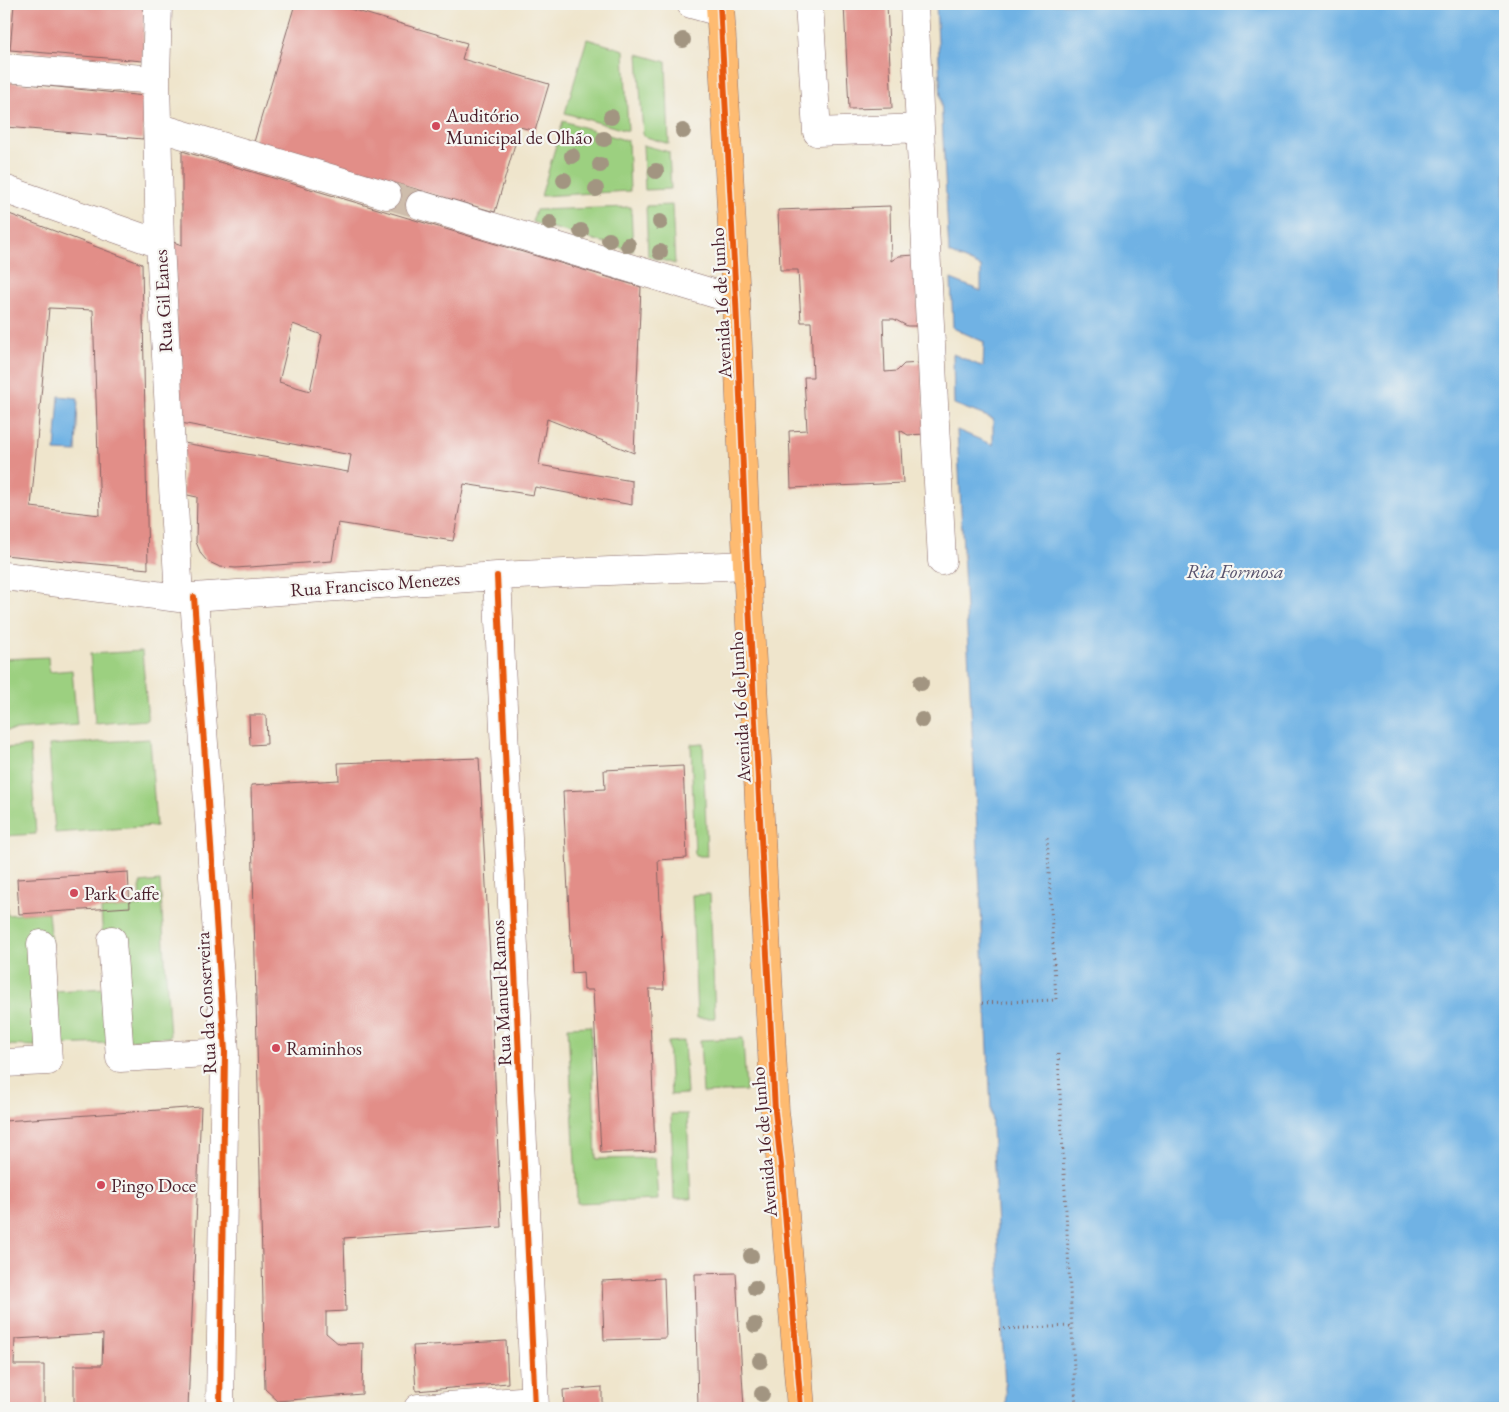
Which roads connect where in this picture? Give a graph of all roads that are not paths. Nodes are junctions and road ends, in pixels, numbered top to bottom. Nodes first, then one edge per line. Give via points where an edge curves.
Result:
1 (158, 4) edge
2 (691, 4) edge
3 (809, 4) edge
4 (914, 4) edge
5 (720, 8) edge
6 (4, 68) edge
7 (156, 80) junction
8 (157, 127) junction
9 (920, 128) junction
10 (4, 189) edge
11 (387, 195) tunnel mouth
12 (420, 205) tunnel mouth
13 (160, 244) junction
14 (736, 300) junction
15 (942, 561) dead end
16 (747, 565) junction
17 (4, 576) edge
18 (497, 576) junction
19 (187, 597) junction
20 (112, 940) dead end
21 (41, 944) dead end
22 (225, 1052) junction
23 (4, 1063) edge
24 (534, 1404) edge
25 (220, 1408) edge
26 (418, 1408) edge
27 (801, 1408) edge

1 - 7 street, Rua Gil Eanes
2 - 5 street
3 - 9 street via 817,132
4 - 9 street
5 - 14 main road, Avenida 16 de Junho
6 - 7 street
7 - 8 street, Rua Gil Eanes
8 - 11 street
8 - 13 street, Rua Gil Eanes
9 - 15 street
10 - 13 street
12 - 14 street
13 - 19 street, Rua Gil Eanes
14 - 16 main road, Avenida 16 de Junho
16 - 18 street, Rua Francisco Menezes
16 - 27 main road, Avenida 16 de Junho via 775,1111
17 - 19 street, Rua Francisco Menezes
18 - 19 street, Rua Francisco Menezes
18 - 24 street, Rua Manuel Ramos
19 - 22 street, Rua da Conserveira
20 - 22 street via 120,1058
21 - 23 street via 48,1061
22 - 25 street, Rua da Conserveira
24 - 26 street

